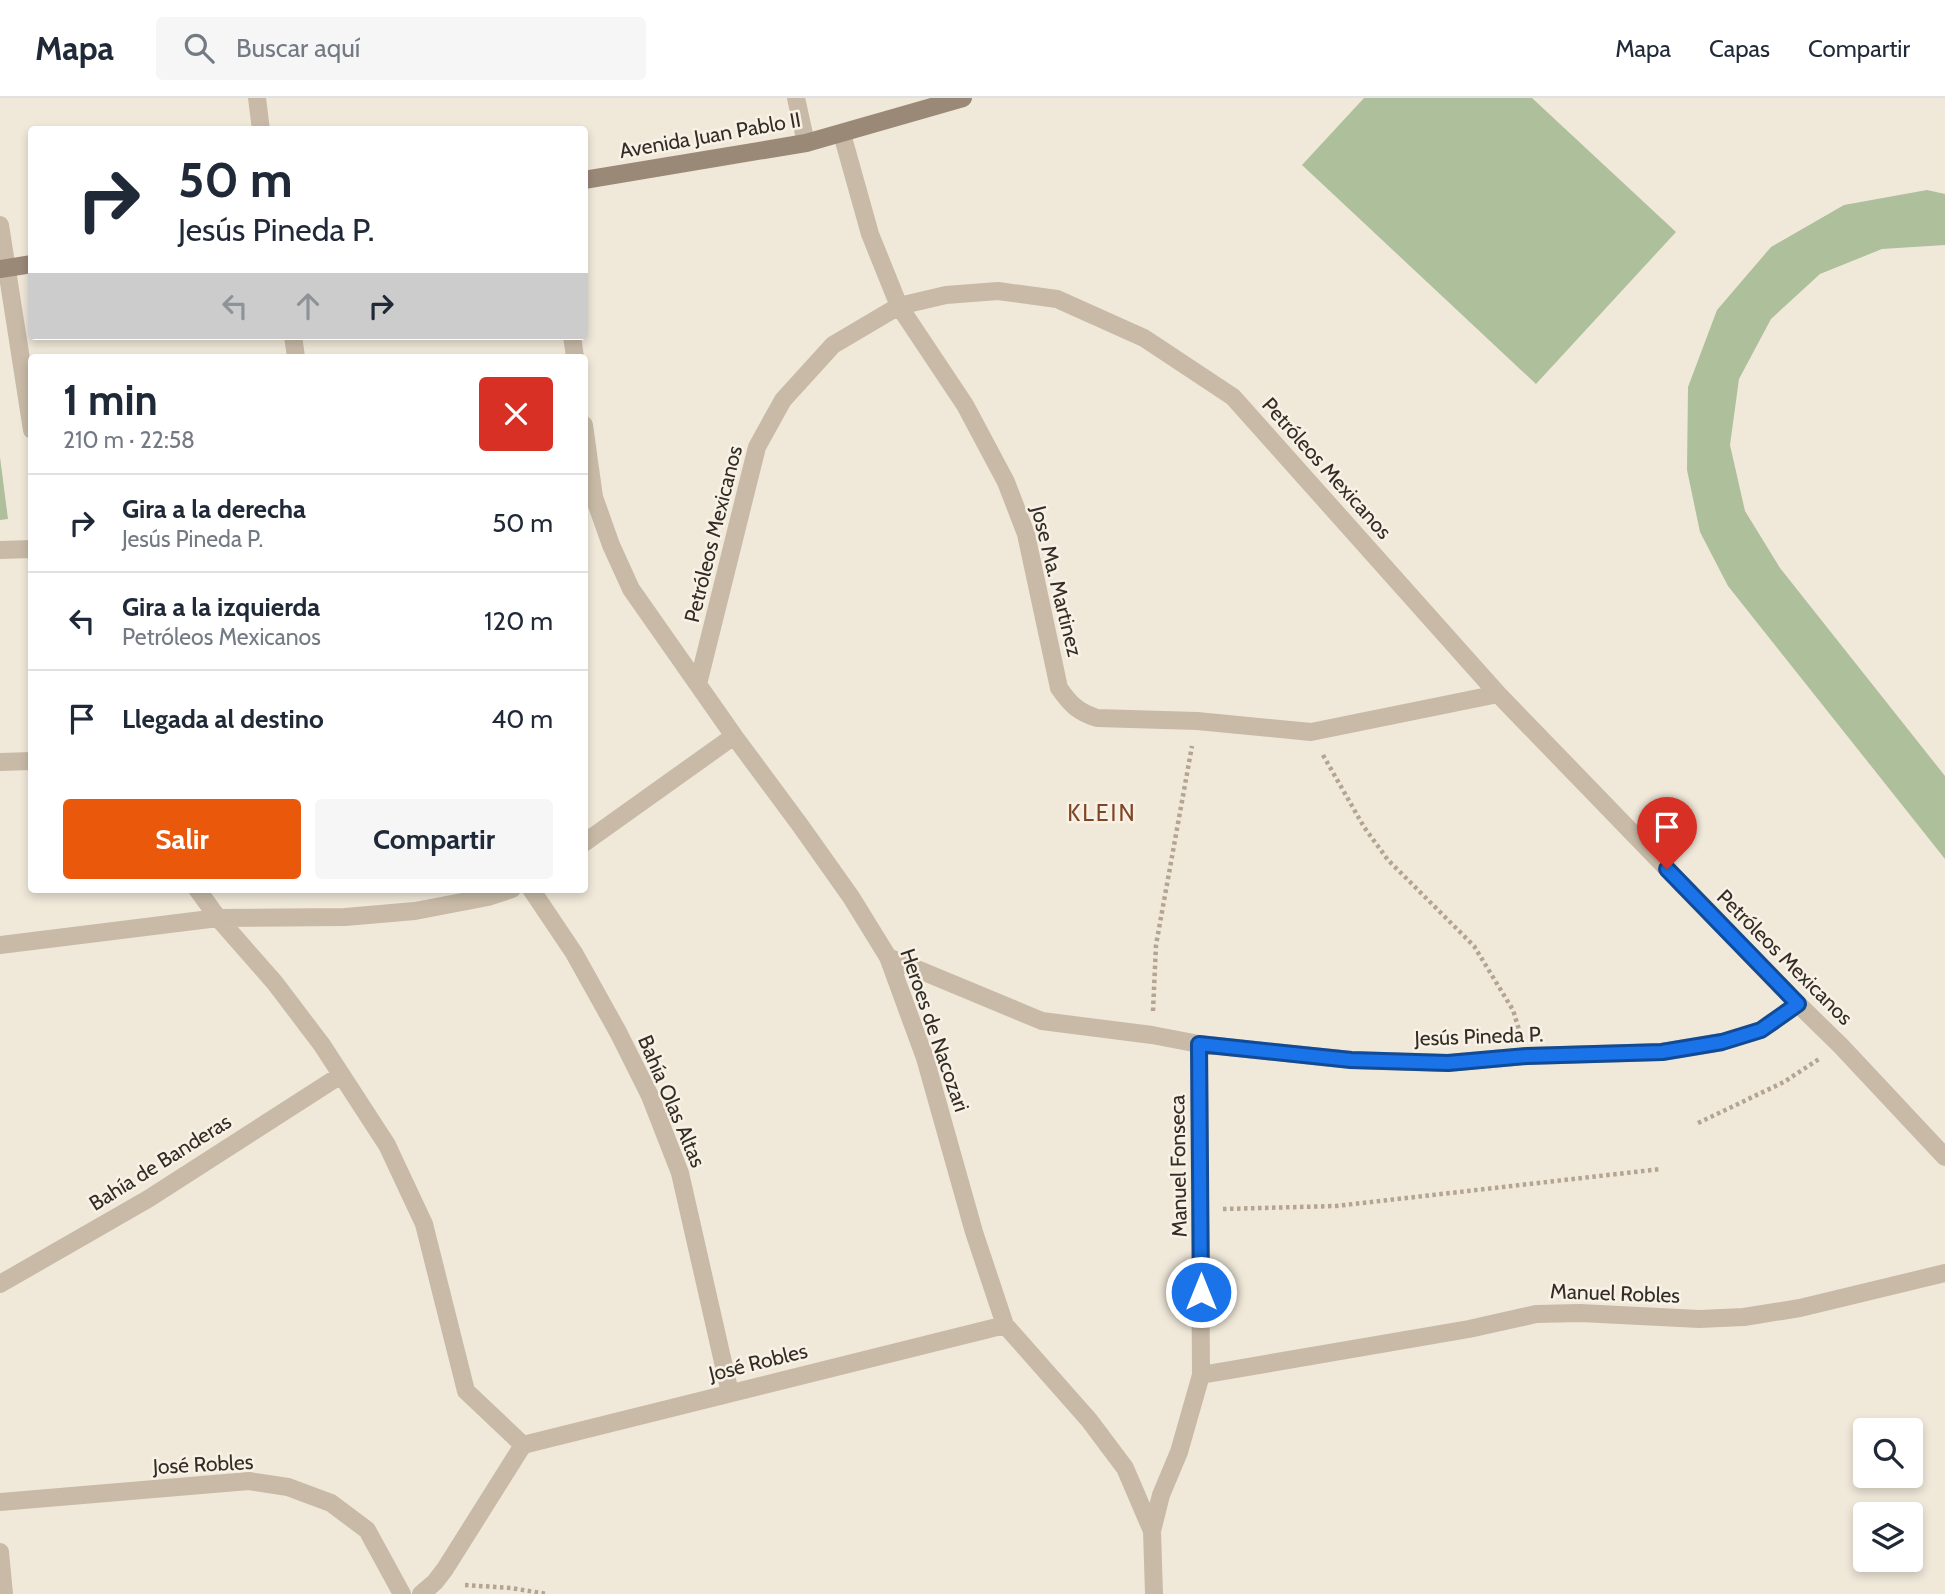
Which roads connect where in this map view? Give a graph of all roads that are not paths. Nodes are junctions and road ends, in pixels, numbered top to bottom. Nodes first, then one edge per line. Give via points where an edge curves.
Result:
1 (257, 98) edge
2 (796, 98) edge
3 (963, 98) edge
4 (260, 126) edge
5 (842, 134) junction
6 (806, 143) junction
7 (588, 179) edge
8 (0, 225) edge
9 (28, 265) edge
10 (4, 269) edge
11 (899, 306) junction
12 (28, 407) edge
13 (588, 454) edge
14 (28, 549) edge
15 (0, 550) edge
16 (698, 684) junction
17 (1498, 694) junction
18 (734, 736) junction
19 (28, 761) edge
20 (0, 762) edge
21 (588, 840) edge
22 (200, 893) edge
23 (500, 893) edge
24 (534, 893) edge
25 (218, 918) junction
26 (0, 945) edge
27 (888, 957) junction
28 (1798, 1004) junction
29 (1199, 1044) junction
30 (341, 1074) junction
31 (1945, 1157) edge
32 (1945, 1273) edge
33 (0, 1284) edge
34 (1005, 1325) junction
35 (1201, 1375) junction
36 (730, 1393) junction
37 (523, 1445) junction
38 (0, 1502) edge
39 (1152, 1531) junction
40 (0, 1552) edge
41 (428, 1588) edge
42 (4, 1594) edge
43 (401, 1594) edge
44 (1154, 1594) edge

1 - 4 street
2 - 6 street
3 - 5 main road, Avenida Juan Pablo II
5 - 6 main road, Avenida Juan Pablo II
5 - 11 street, Jose Ma. Martinez via 870,234
6 - 7 main road, Avenida Juan Pablo II
8 - 10 street
9 - 10 main road
10 - 12 street
11 - 16 street, Petróleos Mexicanos via 833,345 783,400 757,447
11 - 17 street, Petróleos Mexicanos via 946,295 998,291 1057,299 1144,338 1233,397
11 - 17 street, Jose Ma. Martinez via 965,405 1006,482 1027,534 1059,688 1070,705 1097,718 1197,721 1311,732
13 - 16 street, Heroes de Nacozari via 594,497 631,589
14 - 15 street
16 - 18 street, Heroes de Nacozari
17 - 28 street, Petróleos Mexicanos
18 - 21 street
18 - 27 street, Heroes de Nacozari via 851,897
19 - 20 street
22 - 25 street
23 - 25 street via 415,911 345,917
24 - 36 street, Bahía Olas Altas via 574,953 650,1096 680,1173
25 - 26 street
25 - 30 street via 275,983
27 - 29 street, Jesús Pineda P. via 1042,1021
27 - 34 street, Heroes de Nacozari via 925,1058
28 - 29 street, Jesús Pineda P. via 1761,1030 1662,1052 1448,1063 1351,1060
28 - 31 street, Petróleos Mexicanos
29 - 35 street, Manuel Fonseca
30 - 33 street, Bahía de Banderas via 148,1199
30 - 37 street via 387,1145 424,1224 466,1391
32 - 35 street, Manuel Robles via 1744,1317 1536,1314
34 - 36 street, José Robles
34 - 39 street, Heroes de Nacozari via 1090,1420 1125,1468
35 - 39 street, Manuel Fonseca
36 - 37 street, José Robles
37 - 41 street
38 - 43 street, José Robles via 249,1481 288,1488 331,1503 367,1530
39 - 44 street, Heroes de Nacozari
40 - 42 street

